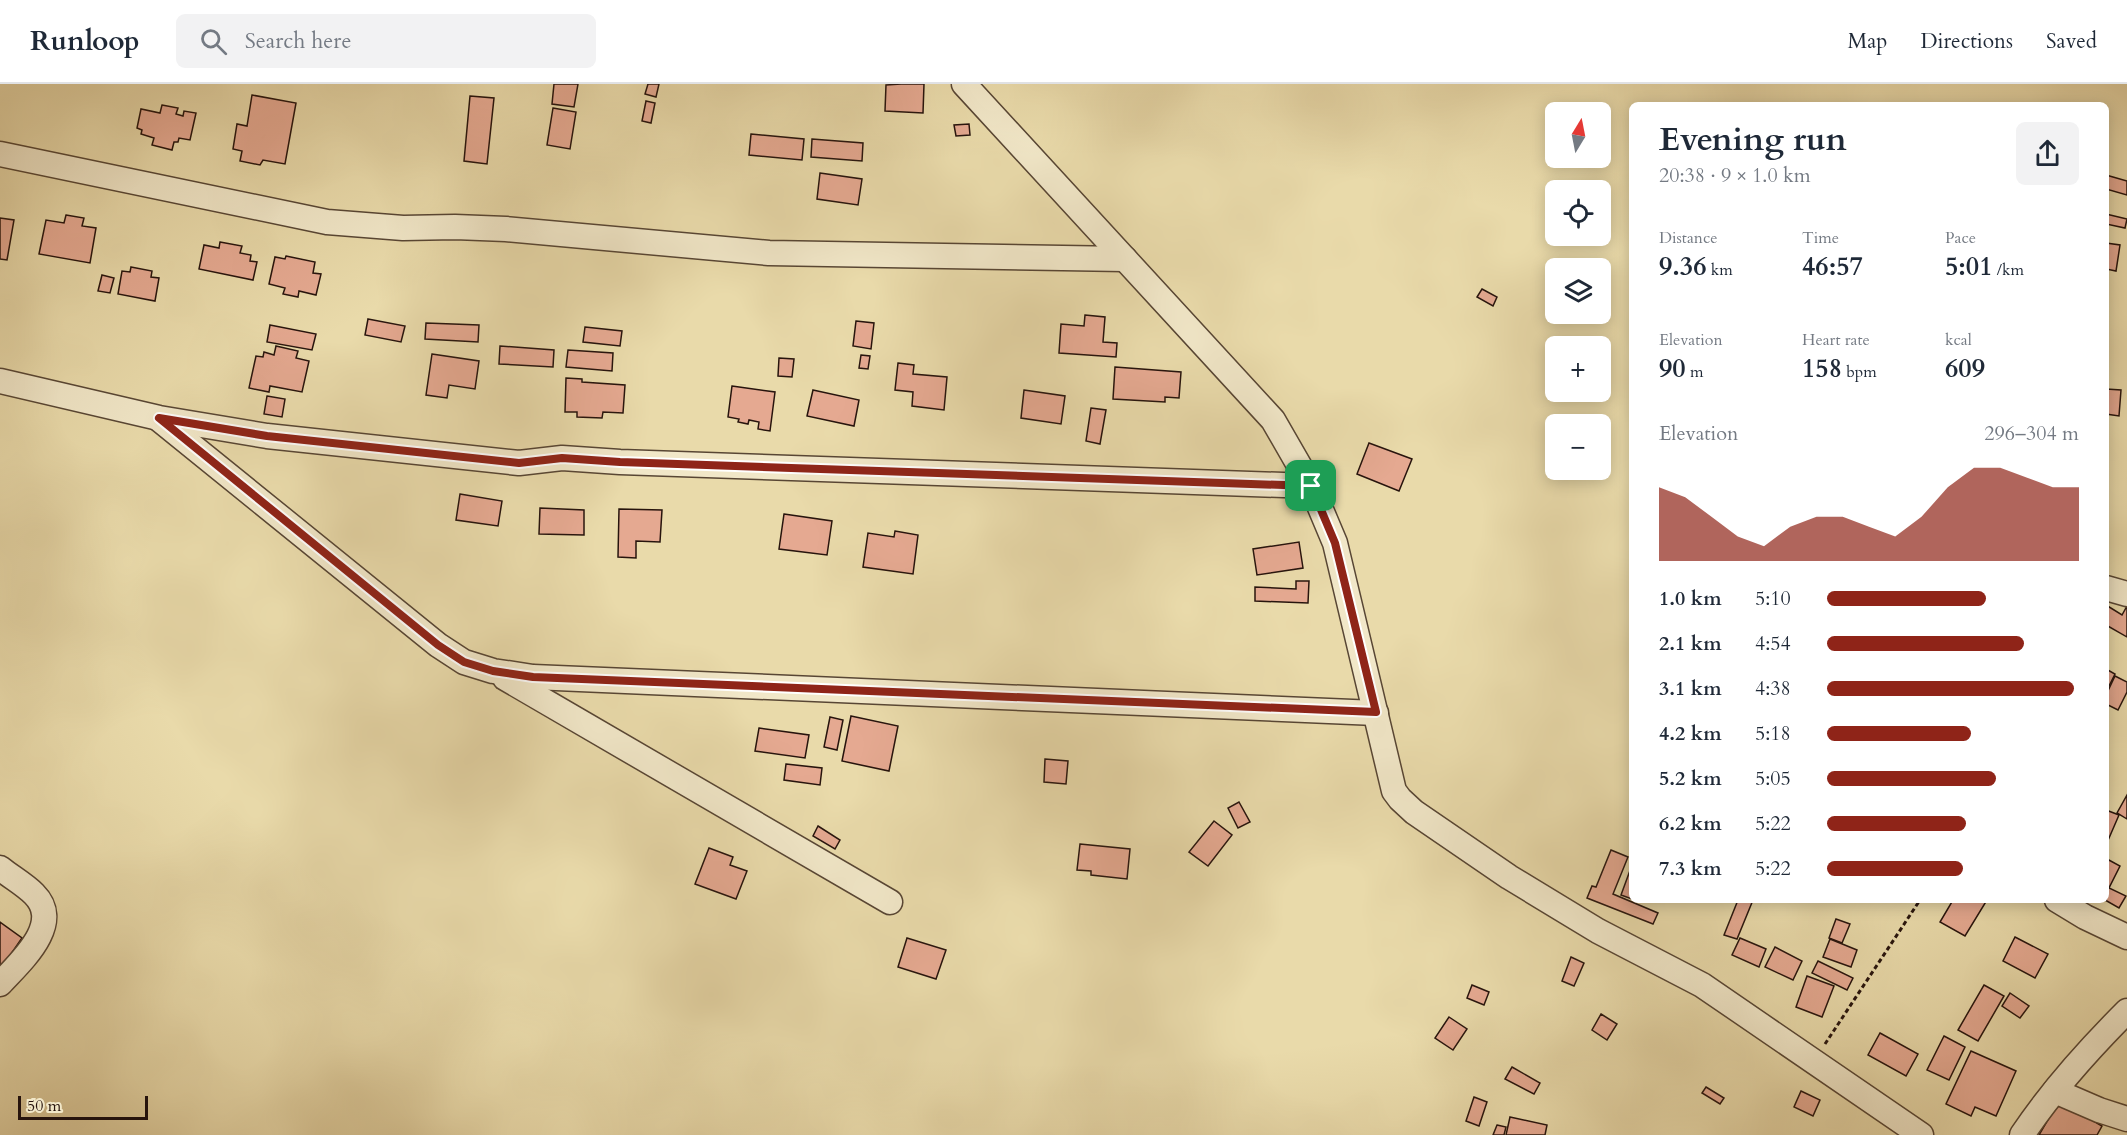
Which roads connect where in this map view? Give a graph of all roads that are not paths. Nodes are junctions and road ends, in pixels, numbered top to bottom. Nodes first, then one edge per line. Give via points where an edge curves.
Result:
1 (964, 84) edge
2 (0, 154) edge
3 (1125, 259) junction
4 (0, 381) edge
5 (159, 418) junction
6 (1311, 486) junction
7 (2109, 589) edge
8 (2127, 594) edge
9 (493, 671) junction
10 (1376, 712) junction
11 (0, 868) edge
12 (890, 902) dead end
13 (2062, 903) edge
14 (2127, 937) edge
15 (0, 984) edge
16 (2127, 1011) edge
17 (2055, 1091) junction
18 (2127, 1119) edge
19 (1921, 1135) edge
20 (2022, 1135) edge

1 - 3 street
2 - 3 street via 327,222 402,228 506,229 769,253
3 - 6 street via 1273,420
4 - 5 street
5 - 6 street via 267,436 519,463 562,458
5 - 9 street via 438,645 464,662
6 - 10 street via 1335,543
7 - 8 street
9 - 10 street via 533,677
9 - 12 street
10 - 19 street via 1394,790 1414,812 1598,931 1702,985
11 - 15 street via 35,895 44,913 43,930
13 - 14 street
16 - 17 street
17 - 18 street
17 - 20 street

